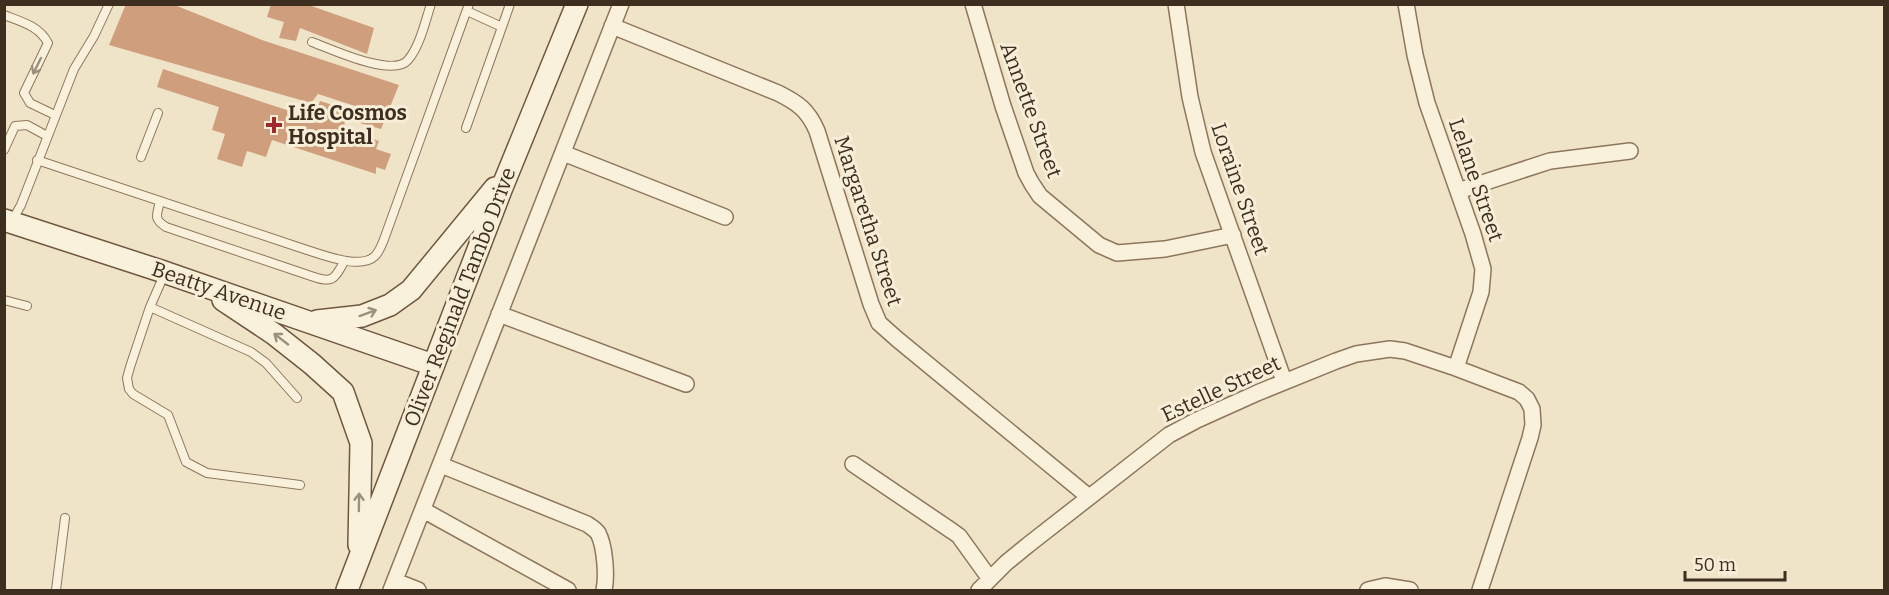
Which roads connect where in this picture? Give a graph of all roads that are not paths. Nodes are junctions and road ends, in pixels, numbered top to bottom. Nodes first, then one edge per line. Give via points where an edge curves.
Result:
1 (109, 4) edge
2 (431, 4) edge
3 (510, 4) edge
4 (577, 4) edge
5 (621, 4) edge
6 (973, 4) edge
7 (1176, 4) edge
8 (1407, 4) edge
9 (468, 8) edge
10 (4, 15) edge
11 (612, 26) junction
12 (502, 27) junction
13 (312, 42) dead end
14 (158, 113) dead end
15 (55, 115) junction
16 (466, 128) dead end
17 (47, 135) junction
18 (4, 150) edge
19 (1630, 151) dead end
20 (563, 153) junction
21 (141, 157) dead end
22 (37, 160) junction
23 (507, 174) junction
24 (1458, 192) junction
25 (160, 201) junction
26 (726, 217) dead end
27 (8, 221) edge
28 (1233, 235) junction
29 (344, 262) junction
30 (165, 274) junction
31 (200, 284) junction
32 (4, 300) edge
33 (27, 306) dead end
34 (150, 307) junction
35 (499, 314) junction
36 (311, 322) junction
37 (433, 365) junction
38 (1456, 368) junction
39 (1284, 381) junction
40 (686, 384) dead end
41 (297, 398) dead end
42 (853, 464) dead end
43 (441, 465) junction
44 (300, 485) dead end
45 (1089, 497) junction
46 (423, 510) junction
47 (65, 518) dead end
48 (358, 560) junction
49 (990, 579) junction
50 (393, 586) edge
51 (56, 591) edge
52 (347, 591) edge
53 (418, 591) edge
54 (568, 591) edge
55 (604, 591) edge
56 (979, 591) edge
57 (1368, 591) edge
58 (1410, 591) edge
59 (1480, 591) edge

1 - 15 lane via 74,69
2 - 13 lane via 415,48 402,65 366,62
3 - 12 lane
4 - 23 main road, Oliver Reginald Tambo Drive
5 - 11 street
6 - 28 street, Annette Street via 1026,173 1040,196 1107,250 1117,253 1165,249
7 - 28 street, Loraine Street via 1196,125
8 - 24 street, Lelane Street via 1422,87
9 - 12 lane
9 - 29 lane via 377,253 366,261
10 -> 15 lane via 44,34 48,43 24,93 30,103
11 - 20 street
11 - 45 street, Margaretha Street via 778,93 809,114 879,323
12 - 16 lane
14 - 21 lane
15 - 17 lane
17 - 18 lane via 27,125 15,126
17 - 22 lane
19 - 24 street via 1550,161
20 - 26 street
20 - 35 street
22 - 25 lane
22 - 27 lane via 21,205
36 -> 23 main road via 362,316 390,305 411,290
23 - 37 main road, Oliver Reginald Tambo Drive
24 - 38 street, Lelane Street via 1483,269 1481,292
25 - 29 lane
25 - 29 lane via 157,217 166,227 314,278 334,279
27 - 30 main road, Beatty Avenue
28 - 39 street, Loraine Street
30 - 31 main road, Beatty Avenue
30 - 34 lane
31 - 36 main road, Beatty Avenue
48 -> 31 main road via 361,443 343,392 274,334
32 - 33 lane
34 - 41 lane via 251,352
34 - 44 lane via 130,367 129,389 168,415 186,462 207,473
35 - 40 street
35 - 43 street
36 - 37 main road, Beatty Avenue
37 - 48 main road, Oliver Reginald Tambo Drive
38 - 39 street, Estelle Street via 1390,349 1335,360
38 - 59 street, Estelle Street via 1519,392 1530,403 1533,417 1530,438
39 - 45 street, Estelle Street via 1169,435
42 - 49 street via 948,527
43 - 46 street
43 - 55 street via 594,529 603,547
45 - 49 street, Estelle Street
46 - 50 street
46 - 54 street
47 - 51 lane
48 - 52 main road, Oliver Reginald Tambo Drive
49 - 56 street, Estelle Street
50 - 53 street
57 - 58 street via 1385,586

